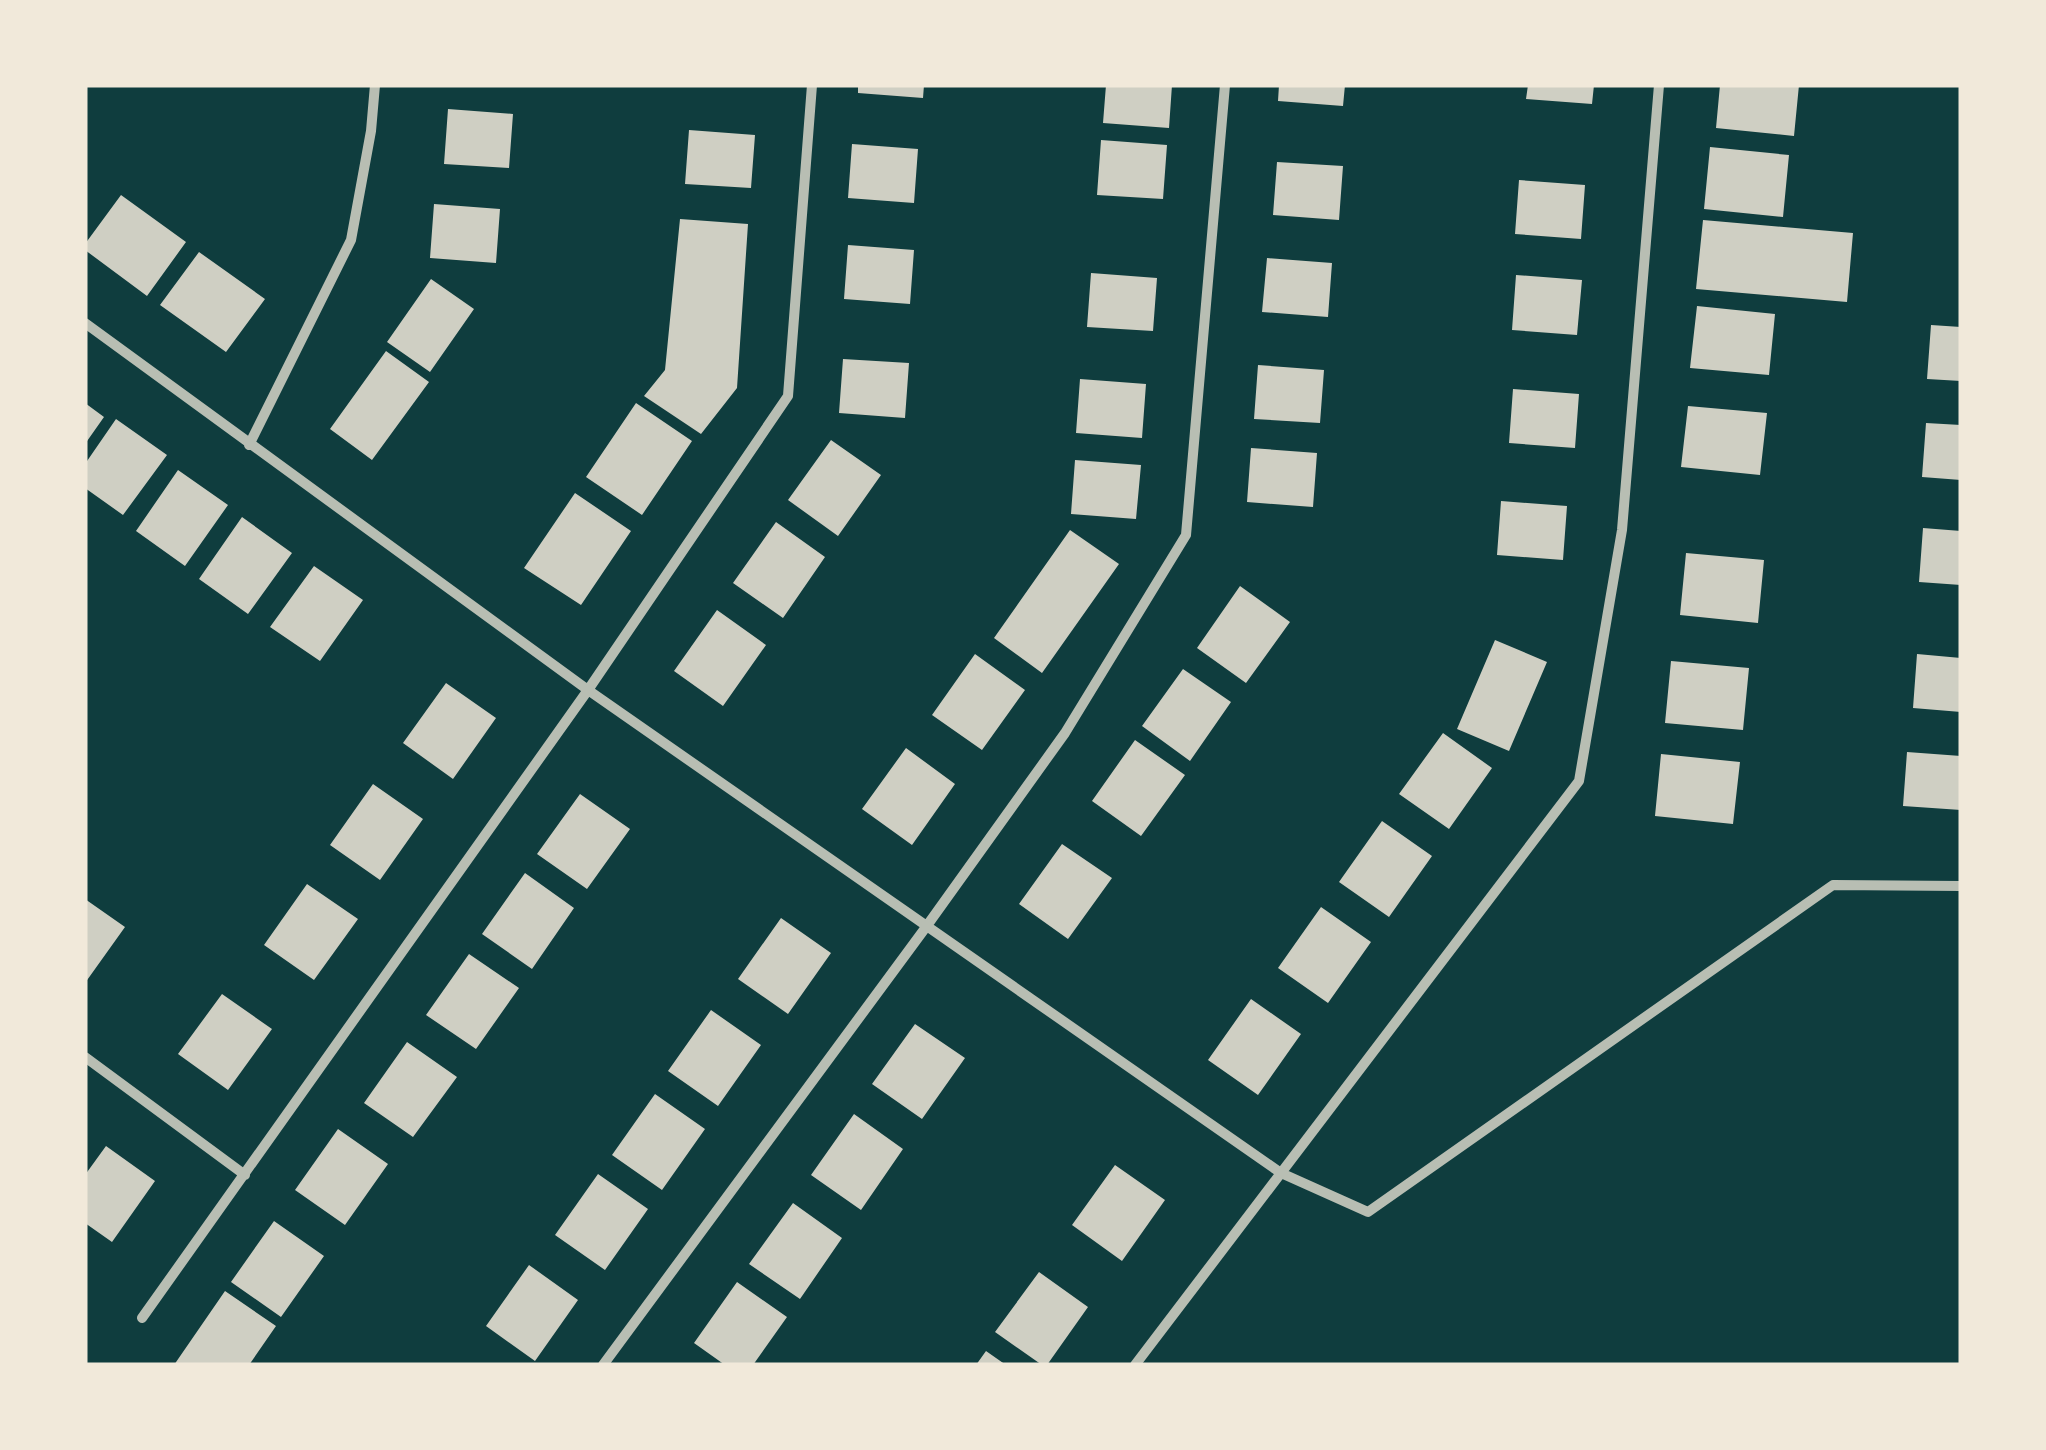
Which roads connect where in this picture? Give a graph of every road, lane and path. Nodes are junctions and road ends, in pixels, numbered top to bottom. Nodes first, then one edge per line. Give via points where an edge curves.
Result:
1 (375, 85) edge
2 (812, 85) edge
3 (1225, 85) edge
4 (1659, 85) edge
5 (85, 323) edge
6 (249, 445) junction
7 (588, 690) junction
8 (1961, 886) edge
9 (926, 928) junction
10 (85, 1057) edge
11 (1280, 1173) junction
12 (245, 1175) junction
13 (142, 1318) dead end
14 (602, 1365) edge
15 (1135, 1365) edge

1 - 6 street via 351,240
2 - 7 street via 788,396
3 - 9 street via 1186,534 1066,733
4 - 11 street via 1622,530 1579,781
5 - 6 street
6 - 7 street
7 - 9 street
7 - 12 street
8 - 11 street via 1832,884 1368,1212
9 - 11 street
9 - 14 street
10 - 12 street
11 - 15 street
12 - 13 street

